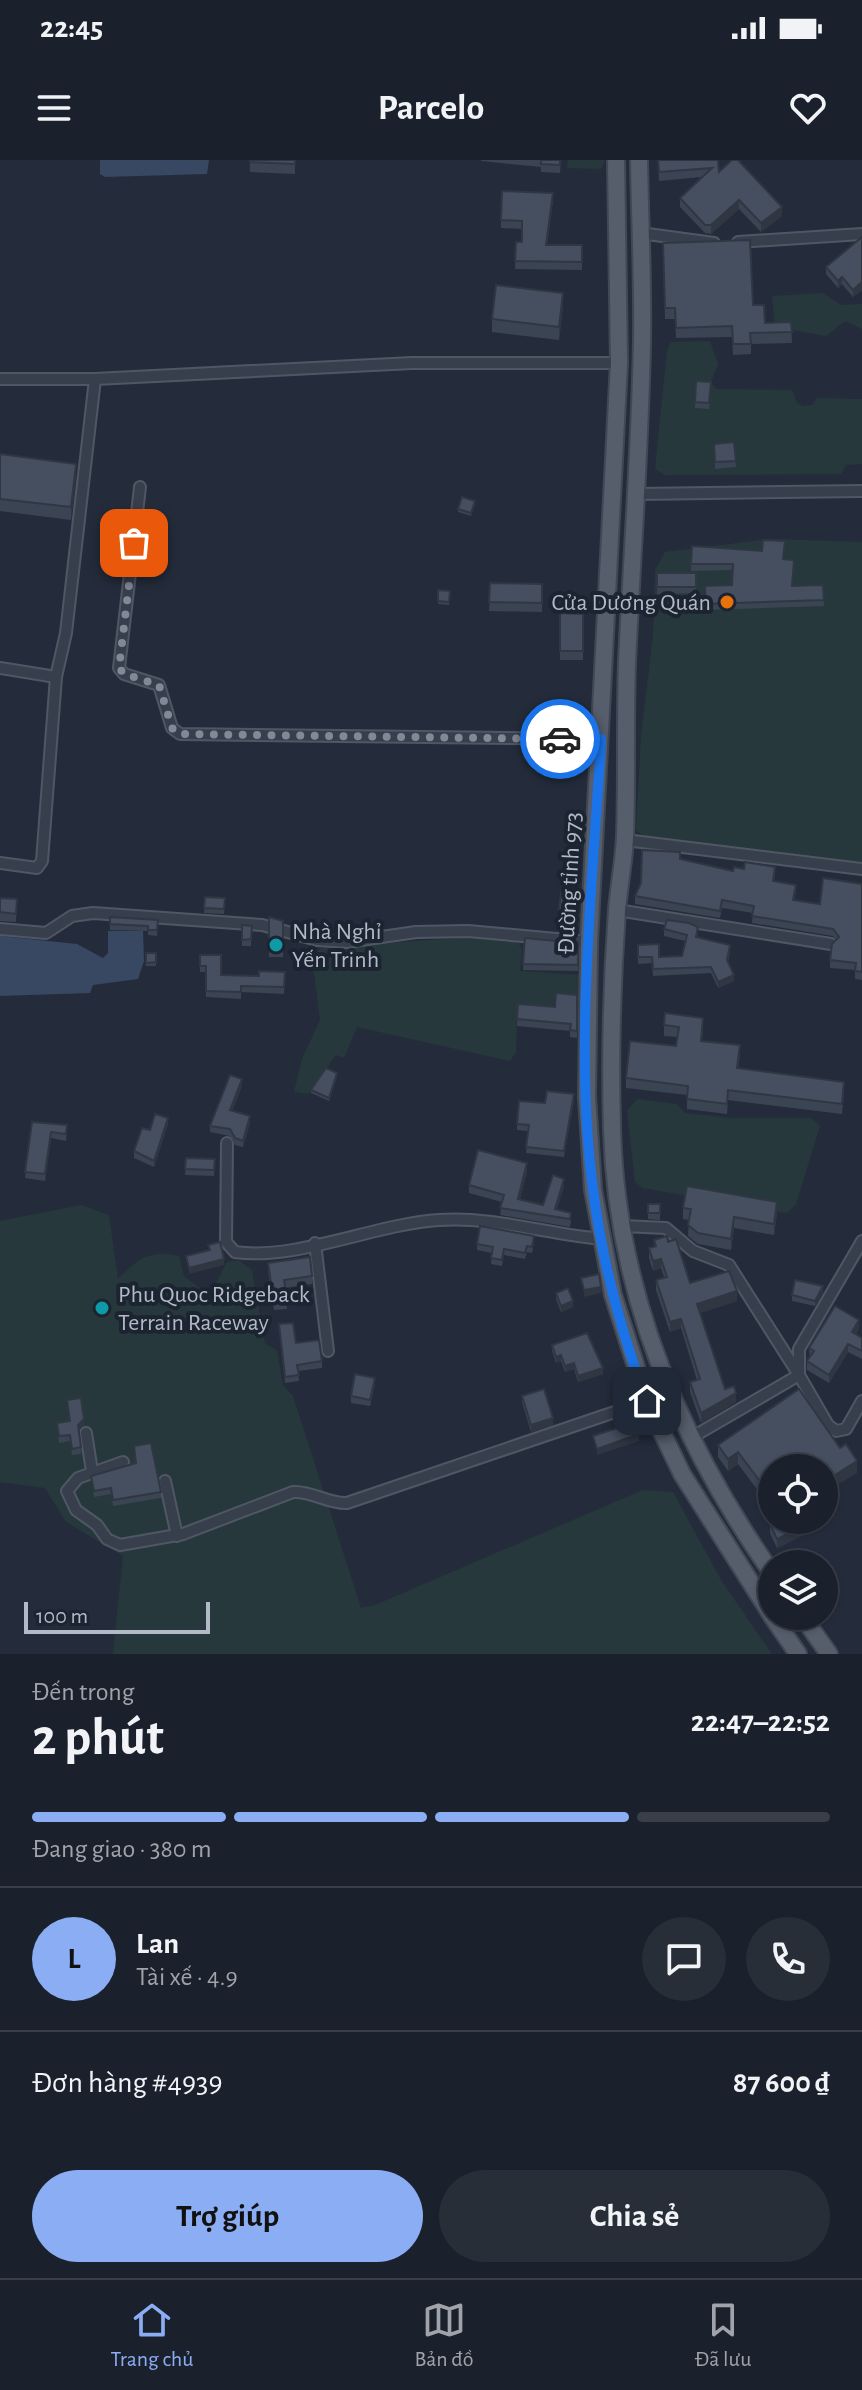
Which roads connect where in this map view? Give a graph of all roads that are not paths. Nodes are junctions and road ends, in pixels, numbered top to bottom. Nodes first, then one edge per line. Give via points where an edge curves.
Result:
1 (616, 160) edge
2 (639, 160) edge
3 (640, 233) junction
4 (862, 234) edge
5 (619, 363) junction
6 (0, 379) edge
7 (95, 379) junction
8 (140, 487) dead end
9 (862, 491) edge
10 (637, 494) junction
11 (0, 668) edge
12 (56, 677) junction
13 (601, 739) junction
14 (625, 840) junction
15 (0, 863) edge
16 (862, 869) edge
17 (617, 910) junction
18 (0, 929) edge
19 (589, 942) junction
20 (831, 944) edge
21 (227, 1143) dead end
22 (623, 1226) junction
23 (603, 1239) junction
24 (862, 1241) edge
25 (315, 1243) junction
26 (328, 1351) dead end
27 (799, 1375) junction
28 (647, 1401) junction
29 (862, 1401) edge
30 (86, 1433) dead end
31 (689, 1439) junction
32 (123, 1462) dead end
33 (92, 1471) junction
34 (165, 1481) dead end
35 (177, 1536) junction
36 (758, 1553) edge
37 (758, 1594) edge
38 (782, 1630) edge
39 (812, 1630) edge
40 (798, 1654) edge
41 (829, 1654) edge

1 - 5 main road, Đường tỉnh 973
2 - 3 main road, Đường tỉnh 973
3 - 4 street via 716,243
3 - 10 main road, Đường tỉnh 973
5 - 7 street via 412,363
5 - 13 main road, Đường tỉnh 973
6 - 7 street
7 - 12 street via 66,633
8 - 13 street via 119,668 159,685 172,728 180,734
9 - 10 street
10 - 14 main road, Đường tỉnh 973 via 627,665
11 - 12 street
12 - 15 street via 42,864 37,868
13 - 19 main road, Đường tỉnh 973
14 - 16 street
14 - 17 main road, Đường tỉnh 973
17 - 20 street
17 - 22 main road, Đường tỉnh 973 via 612,1129
18 - 19 street via 46,933 72,916 93,913 262,925 347,942 468,931
19 - 23 main road, Đường tỉnh 973 via 587,1097 593,1190
21 - 25 street via 227,1247 261,1254
22 - 27 street via 666,1228 693,1251 729,1265
22 - 31 main road, Đường tỉnh 973 via 642,1322
23 - 25 street via 464,1219 420,1222
23 - 28 main road, Đường tỉnh 973 via 613,1295
24 - 27 street via 799,1349
25 - 26 street
27 - 29 street via 836,1431 846,1429
27 - 31 street
28 - 35 street via 347,1503 293,1492
28 - 37 main road, Đường tỉnh 973 via 682,1474
30 - 33 street
31 - 36 main road, Đường tỉnh 973
32 - 33 street
33 - 35 street via 70,1483 67,1491 76,1510 107,1539 120,1545
34 - 35 street
38 - 40 main road, Đường tỉnh 973
39 - 41 main road

